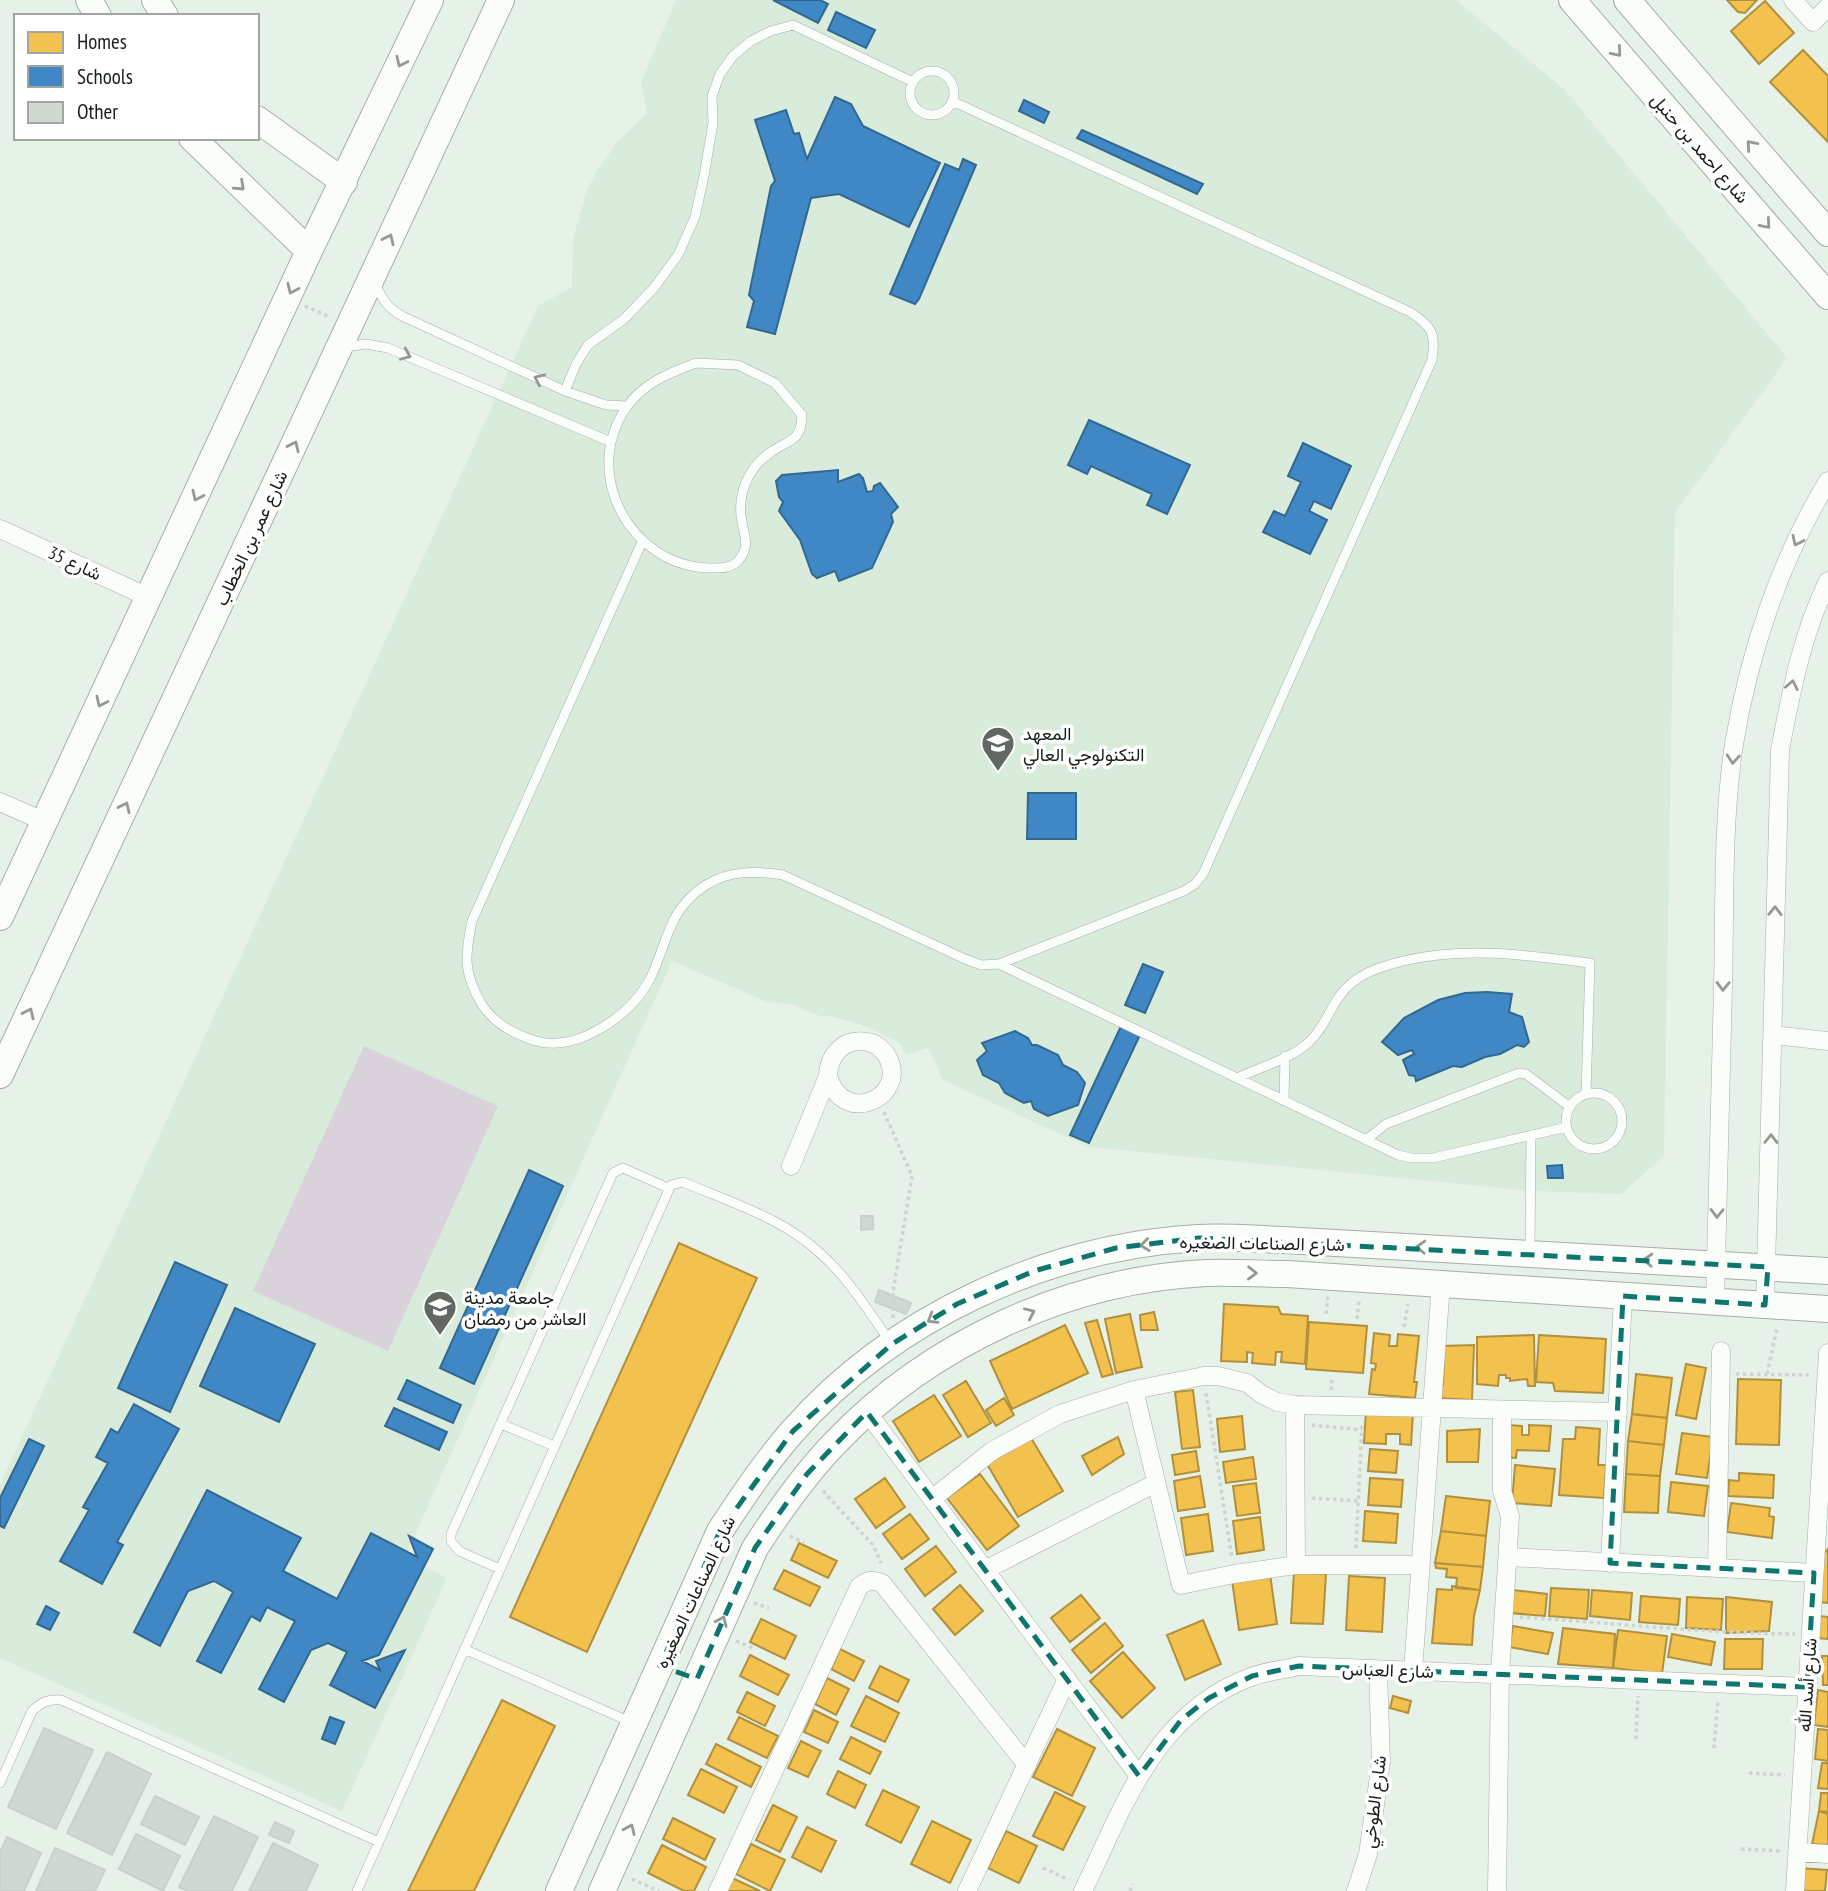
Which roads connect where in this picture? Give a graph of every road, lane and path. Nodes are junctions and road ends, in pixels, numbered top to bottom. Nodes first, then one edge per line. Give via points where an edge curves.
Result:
1 (430, 0) edge
2 (501, 0) edge
3 (1572, 0) edge
4 (1627, 0) edge
5 (1793, 0) edge
6 (1828, 7) edge
7 (913, 82) junction
8 (1700, 85) junction
9 (952, 101) junction
10 (1669, 112) junction
11 (259, 120) edge
12 (194, 140) edge
13 (344, 182) junction
14 (1828, 233) edge
15 (309, 251) junction
16 (371, 276) junction
17 (1828, 296) edge
18 (288, 297) junction
19 (344, 337) junction
20 (565, 391) junction
21 (627, 406) junction
22 (611, 442) junction
23 (1828, 481) edge
24 (0, 529) edge
25 (642, 542) junction
26 (1828, 581) edge
27 (150, 598) junction
28 (0, 802) edge
29 (45, 822) junction
30 (0, 918) edge
31 (999, 964) junction
32 (1773, 1035) junction
33 (1828, 1041) edge
34 (1284, 1056) junction
35 (0, 1075) edge
36 (828, 1076) junction
37 (1237, 1078) junction
38 (1586, 1094) junction
39 (878, 1098) junction
40 (1284, 1101) junction
41 (1570, 1107) junction
42 (1567, 1127) junction
43 (1531, 1135) junction
44 (1366, 1140) junction
45 (791, 1166) dead end
46 (668, 1188) junction
47 (1530, 1254) junction
48 (1716, 1264) junction
49 (1768, 1268) junction
50 (1828, 1271) edge
51 (1441, 1283) junction
52 (1623, 1296) junction
53 (1715, 1301) junction
54 (1774, 1305) junction
55 (1828, 1309) edge
56 (891, 1344) junction
57 (1721, 1351) dead end
58 (1828, 1353) edge
59 (1720, 1374) junction
60 (1767, 1374) junction
61 (1204, 1376) junction
62 (1826, 1376) edge
63 (1134, 1390) junction
64 (1295, 1405) junction
65 (1363, 1407) junction
66 (1432, 1408) junction
67 (1502, 1410) junction
68 (867, 1412) junction
69 (1618, 1412) junction
70 (1826, 1418) edge
71 (501, 1424) junction
72 (1296, 1424) junction
73 (1362, 1430) junction
74 (554, 1446) junction
75 (807, 1474) junction
76 (1157, 1483) junction
77 (1296, 1497) junction
78 (932, 1499) junction
79 (1359, 1501) junction
80 (1822, 1540) edge
81 (1508, 1558) junction
82 (1610, 1563) junction
83 (1296, 1565) junction
84 (1356, 1565) junction
85 (1421, 1565) junction
86 (1717, 1568) junction
87 (500, 1569) junction
88 (985, 1570) junction
89 (1814, 1573) junction
90 (1234, 1574) junction
91 (882, 1584) junction
92 (1504, 1616) junction
93 (1810, 1634) junction
94 (464, 1649) junction
95 (660, 1666) junction
96 (1378, 1670) junction
97 (1413, 1671) junction
98 (1500, 1674) junction
99 (697, 1679) junction
100 (1067, 1679) junction
101 (1639, 1680) junction
102 (1720, 1683) junction
103 (1807, 1687) junction
104 (634, 1724) junction
105 (1636, 1739) dead end
106 (1714, 1748) dead end
107 (1027, 1765) junction
108 (1749, 1773) dead end
109 (1139, 1776) junction
110 (1801, 1776) junction
111 (0, 1783) edge
112 (379, 1842) junction
113 (1741, 1849) dead end
114 (1797, 1852) junction
115 (1828, 1854) edge
116 (1042, 1868) dead end
117 (607, 1881) edge
118 (1133, 1884) dead end
119 (1084, 1889) edge
120 (357, 1891) edge
121 (559, 1891) edge
122 (659, 1891) edge
123 (718, 1891) edge
124 (967, 1891) edge
125 (1130, 1891) edge
126 (1356, 1891) edge
127 (1497, 1891) edge
128 (1795, 1891) edge

1 -> 13 street
16 -> 2 street, شارع عمر بن الخطاب
3 -> 10 street, شارع احمد بن حنبل
4 - 8 street
5 - 6 street via 1813,22
7 - 9 lane via 929,72 941,74 950,82
7 - 9 lane via 911,99 922,113 940,114
7 - 20 lane via 793,25 751,41 733,56 712,96 710,149 695,217 678,255 624,319 588,345
8 - 10 street
14 -> 8 street
9 - 31 lane via 1410,312 1427,323 1435,341 1432,360 1203,874 1184,891
10 -> 17 street, شارع احمد بن حنبل
11 - 13 street
12 -> 15 street
13 - 15 street
15 -> 18 street
16 - 19 street, شارع عمر بن الخطاب
20 -> 16 lane via 391,310
18 - 19 path
18 -> 27 street
19 -> 22 lane via 388,348
35 -> 19 street, شارع عمر بن الخطاب
20 - 21 lane via 606,405
21 - 22 lane
21 - 25 lane via 657,378 696,363 738,365 775,383 802,415 798,435 772,450 746,481 741,520 747,539 735,564 693,567 666,558
22 - 25 lane via 609,478 620,513
23 -> 48 street via 1778,582 1751,662 1734,745 1727,830
24 - 27 street, شارع 35
25 - 31 lane via 472,921 466,953 471,985 487,1013 513,1034 544,1043 576,1041 606,1027 631,1006 649,979 670,924 685,902 706,885 757,871 783,875 965,959 981,965
32 -> 26 street via 1780,750 1795,672
27 -> 29 street
28 - 29 street
29 - 30 street
31 - 37 lane
32 - 33 street
49 -> 32 street
34 - 37 lane
34 - 38 lane via 1312,1039 1344,990 1378,968 1452,953 1535,955 1590,963
34 - 40 lane
36 - 39 street via 846,1101 868,1103
36 - 39 street via 835,1052 845,1044 871,1042 887,1055 891,1065 888,1087
36 - 45 street
37 - 40 lane
38 - 41 lane
38 - 42 lane via 1603,1094 1617,1104 1623,1119 1619,1136 1606,1147 1590,1149 1575,1142
39 - 56 path via 912,1176
40 - 44 lane
41 - 42 lane
41 - 44 lane via 1519,1073 1386,1124
42 - 43 lane
43 - 44 lane via 1422,1159 1398,1155
43 - 47 lane
46 - 56 lane via 683,1182 788,1229 821,1254 849,1285
46 - 71 lane via 623,1168 613,1173
46 - 74 lane
48 -> 47 street, شارع الصناعات الصغيره
47 -> 56 street, شارع الصناعات الصغيره via 1199,1238 1116,1248 1034,1271 957,1304
48 - 49 street, شارع الصناعات الصغيره
48 - 53 street
49 - 50 street, شارع الصناعات الصغيره
49 - 54 street
51 - 52 street, شارع الصناعات الصغيره
51 - 66 street
68 -> 51 street, شارع الصناعات الصغيره via 976,1337 1049,1304 1127,1283 1207,1273
52 - 53 street, شارع الصناعات الصغيره
52 - 69 street
53 - 54 street, شارع الصناعات الصغيره
54 - 55 street, شارع الصناعات الصغيره
54 - 60 path
56 - 95 street, شارع الصناعات الصغيره via 837,1387 754,1479 720,1531
57 - 59 street
58 - 62 street, شارع أسد الله
59 - 60 path
59 - 86 street
60 - 62 path
61 - 63 street
61 - 64 street via 1247,1382 1277,1402
61 - 90 path
62 - 70 street, شارع أسد الله
63 - 76 street
63 - 78 street via 1060,1414 992,1451
64 - 65 street
64 - 72 street
65 - 66 street
65 - 73 path
66 - 67 street
66 - 85 street
67 - 69 street
67 - 81 street via 1502,1491 1510,1516
68 - 75 street, شارع الصناعات الصغيره
68 - 78 street
69 - 82 street
70 - 80 street, شارع أسد الله
71 - 74 lane
71 - 87 lane via 451,1534 459,1550
72 - 73 path
72 - 77 street
73 - 79 path
74 - 87 lane
75 - 91 path via 873,1545 883,1570
99 -> 75 street, شارع الصناعات الصغيره via 755,1548
76 - 88 street
76 - 90 street via 1181,1585
77 - 79 path
77 - 83 street
78 - 88 street
79 - 84 path
80 - 89 street, شارع أسد الله
81 - 82 street
81 - 92 street
82 - 86 street
83 - 84 street
83 - 90 street
84 - 85 street
85 - 97 street
86 - 89 street
87 - 94 lane
88 - 100 street
89 - 93 street, شارع أسد الله
91 - 107 street
91 - 123 street via 865,1581 859,1587
92 - 93 path via 1726,1633
92 - 98 street
93 - 103 street, شارع أسد الله
94 - 104 lane
94 - 112 lane
95 - 99 street
95 - 104 street, شارع الصناعات الصغيره
96 - 97 street, شارع العباس
96 - 109 street, شارع العباس via 1299,1666 1252,1676 1209,1698 1181,1720
96 - 126 street, شارع الطوخي via 1381,1762 1368,1854
97 - 98 street, شارع العباس
98 - 101 street, شارع العباس
98 - 127 street
117 -> 99 street, شارع الصناعات الصغيره
100 - 107 street
100 - 109 street
101 - 102 street, شارع العباس
101 - 105 path
102 - 103 street, شارع العباس
102 - 106 path
103 - 110 street, شارع أسد الله
104 - 121 street, شارع الصناعات الصغيره
107 - 124 street
108 - 110 path
109 - 119 street, شارع العباس
110 - 114 street, شارع أسد الله
111 - 112 lane via 32,1711 50,1699 61,1700
112 - 120 lane
113 - 114 path
114 - 115 street
114 - 128 street, شارع أسد الله
116 - 119 path
117 - 122 path
118 - 125 path

